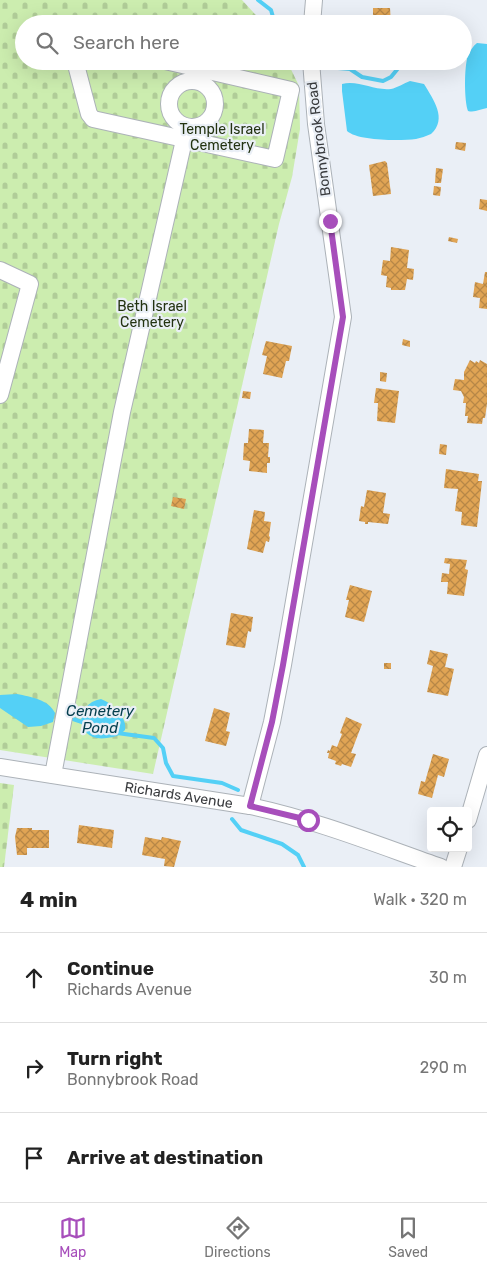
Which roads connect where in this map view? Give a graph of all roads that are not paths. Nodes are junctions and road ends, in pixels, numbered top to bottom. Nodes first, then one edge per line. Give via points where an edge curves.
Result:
1 (314, 0) edge
2 (313, 15) edge
3 (77, 70) edge
4 (186, 70) edge
5 (312, 70) edge
6 (198, 75) junction
7 (185, 133) junction
8 (0, 270) edge
9 (0, 396) edge
10 (487, 755) edge
11 (0, 767) edge
12 (53, 776) junction
13 (250, 806) junction
14 (472, 807) edge
15 (458, 852) edge
16 (441, 867) edge
17 (453, 867) edge

1 - 2 street
3 - 7 street via 93,119
4 - 6 street
5 - 13 street, Bonnybrook Road via 316,124 343,317 283,665
6 - 7 street via 176,87 169,99 174,119
6 - 7 street via 213,92 216,106 206,123
6 - 7 street via 291,90 275,159
7 - 12 street via 122,412
8 - 9 street via 30,284
10 - 14 street
11 - 12 street, Richards Avenue
12 - 13 street, Richards Avenue
13 - 16 street, Richards Avenue via 308,820
15 - 17 street

